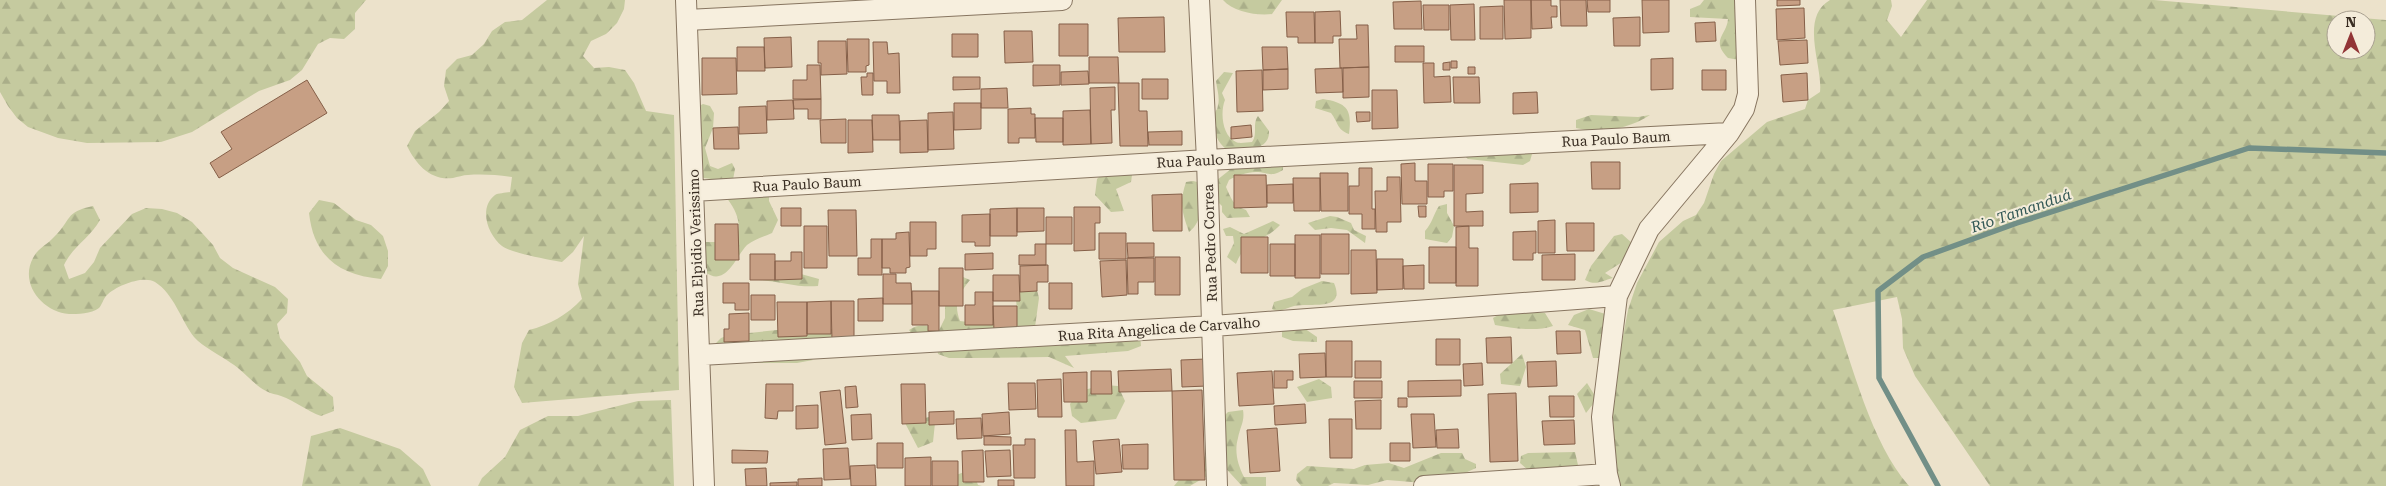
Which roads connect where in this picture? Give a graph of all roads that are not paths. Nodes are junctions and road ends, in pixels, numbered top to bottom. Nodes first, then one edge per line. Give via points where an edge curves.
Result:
1 (686, 0) edge
2 (1062, 0) edge
3 (1199, 0) edge
4 (1745, 0) edge
5 (687, 20) junction
6 (1729, 133) junction
7 (1207, 160) junction
8 (693, 191) junction
9 (1617, 296) junction
10 (1213, 326) junction
11 (700, 355) junction
12 (1609, 480) edge
13 (704, 486) edge
14 (1217, 486) edge
15 (1424, 486) edge

1 - 5 street, Rua Elpidio Verissimo
2 - 5 street
3 - 7 street, Rua Pedro Correa
4 - 6 street via 1748,94 1744,109
5 - 8 street, Rua Elpidio Verissimo
6 - 7 street, Rua Paulo Baum
6 - 9 street via 1649,228
7 - 8 street, Rua Paulo Baum
7 - 10 street, Rua Pedro Correa
8 - 11 street, Rua Elpidio Verissimo
9 - 10 street, Rua Rita Angelica de Carvalho
9 - 12 street via 1602,417
10 - 11 street, Rua Rita Angelica de Carvalho
10 - 14 street, Rua Pedro Correa
11 - 13 street, Rua Elpidio Verissimo
12 - 15 street

